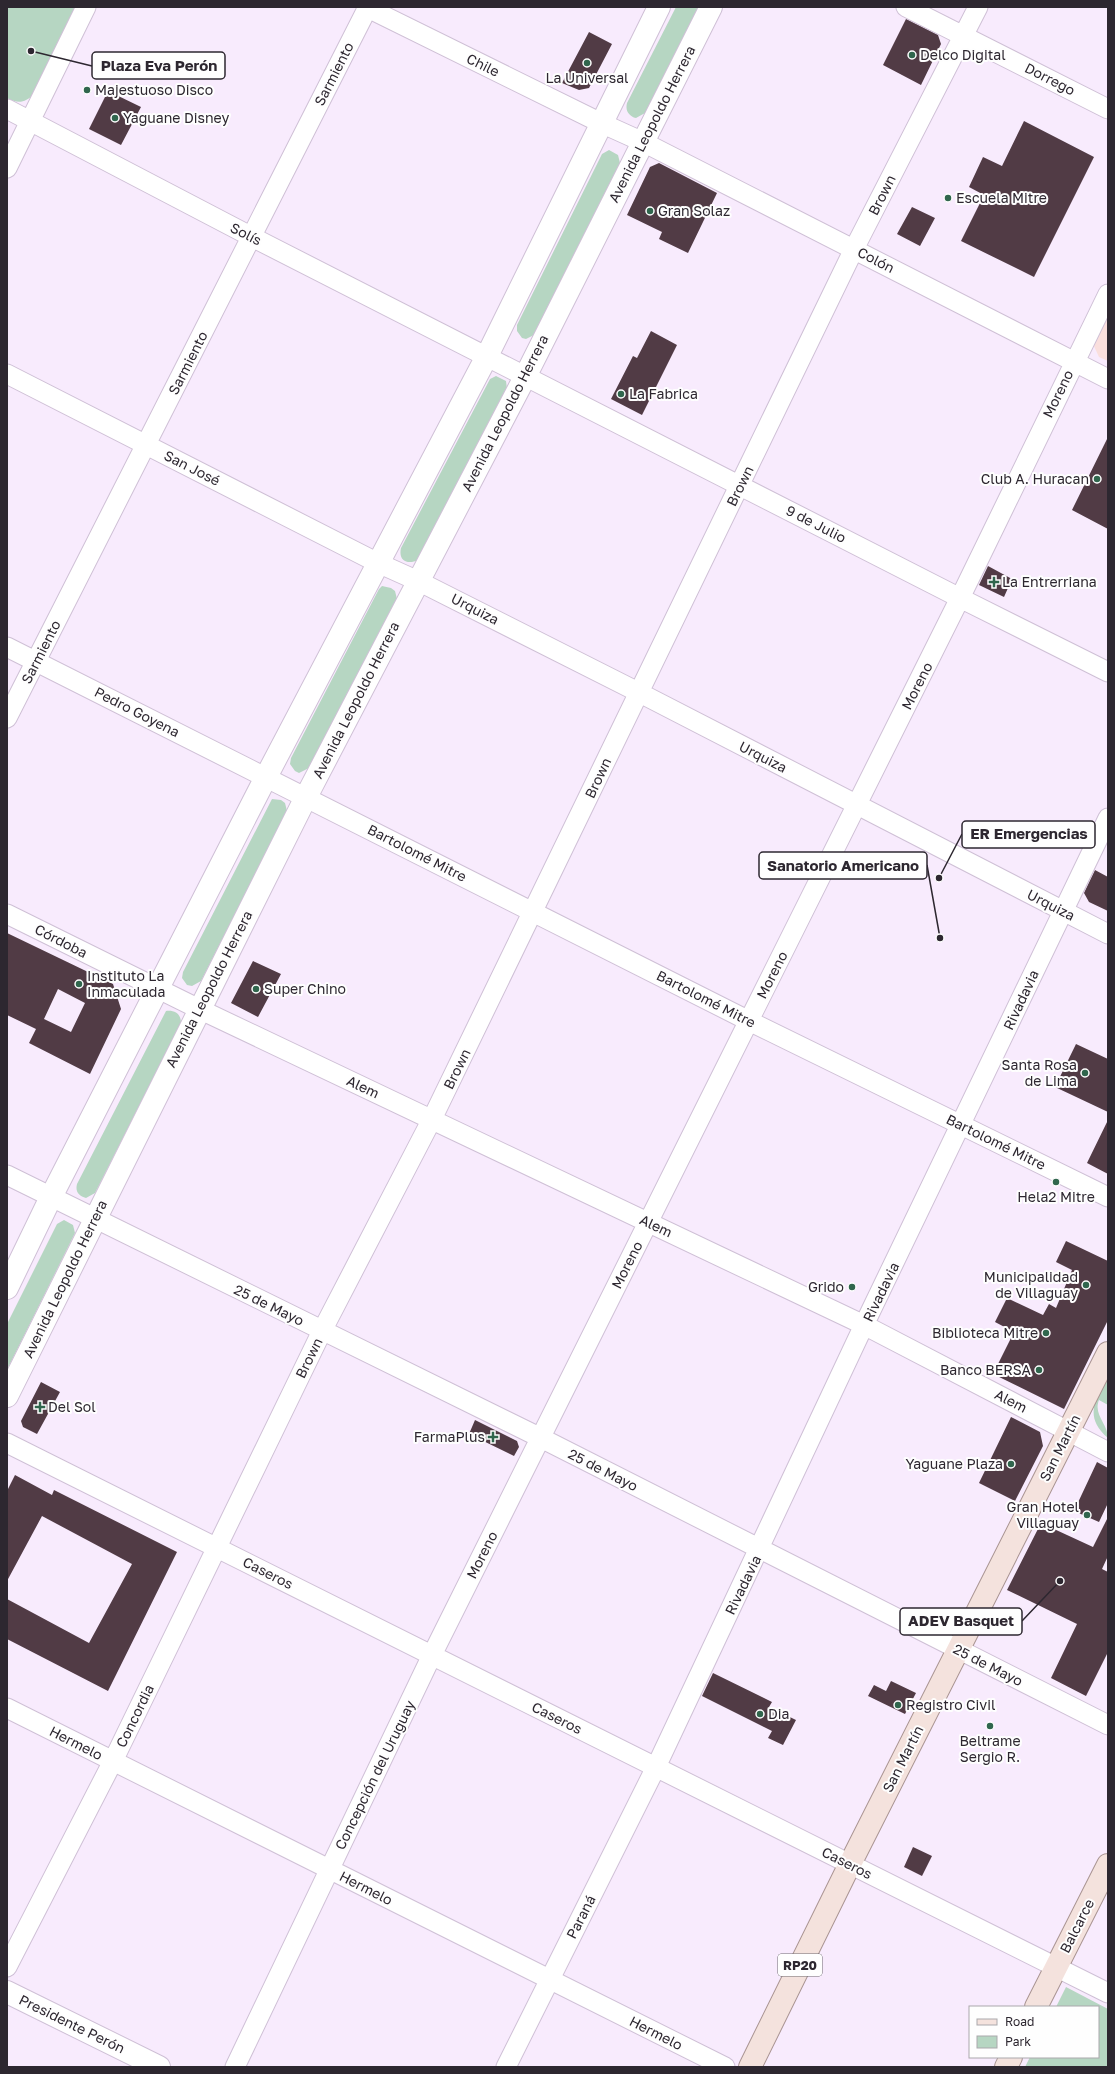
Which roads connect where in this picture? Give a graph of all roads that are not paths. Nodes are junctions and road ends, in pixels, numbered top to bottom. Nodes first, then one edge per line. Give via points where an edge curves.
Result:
1 (86, 7) edge
2 (367, 7) edge
3 (659, 7) edge
4 (711, 7) edge
5 (906, 7) edge
6 (978, 7) edge
7 (964, 36) junction
8 (1108, 108) edge
9 (7, 109) edge
10 (30, 121) junction
11 (601, 123) junction
12 (643, 142) junction
13 (7, 168) edge
14 (252, 237) junction
15 (854, 249) junction
16 (1108, 294) edge
17 (487, 356) junction
18 (1074, 361) junction
19 (7, 374) edge
20 (526, 375) junction
21 (1108, 379) edge
22 (146, 444) junction
23 (740, 485) junction
24 (378, 562) junction
25 (418, 581) junction
26 (960, 598) junction
27 (7, 647) edge
28 (36, 662) junction
29 (1108, 672) edge
30 (638, 692) junction
31 (7, 718) edge
32 (266, 777) junction
33 (306, 797) junction
34 (857, 805) junction
35 (1108, 818) edge
36 (1063, 911) junction
37 (534, 912) junction
38 (7, 914) edge
39 (1108, 934) edge
40 (159, 990) junction
41 (199, 1009) junction
42 (749, 1021) junction
43 (432, 1119) junction
44 (961, 1125) junction
45 (7, 1175) edge
46 (51, 1197) junction
47 (1108, 1197) edge
48 (95, 1219) junction
49 (648, 1223) junction
50 (7, 1288) edge
51 (864, 1325) junction
52 (322, 1331) junction
53 (1108, 1354) edge
54 (7, 1396) edge
55 (1069, 1431) junction
56 (541, 1438) junction
57 (7, 1443) edge
58 (1108, 1452) edge
59 (216, 1548) junction
60 (760, 1550) junction
61 (958, 1651) junction
62 (432, 1655) junction
63 (7, 1708) edge
64 (1108, 1725) edge
65 (113, 1761) junction
66 (656, 1767) junction
67 (850, 1864) junction
68 (1108, 1864) edge
69 (330, 1870) junction
70 (7, 1967) edge
71 (1056, 1967) junction
72 (550, 1980) junction
73 (7, 1992) edge
74 (1108, 1993) edge
75 (1036, 2006) edge
76 (1010, 2058) edge
77 (159, 2067) edge
78 (235, 2067) edge
79 (506, 2067) edge
80 (725, 2067) edge
81 (750, 2067) edge
82 (1006, 2067) edge

1 - 10 street
2 - 11 street, Chile
2 - 14 street, Sarmiento
3 - 11 street
4 - 12 street, Avenida Leopoldo Herrera
5 - 7 street, Dorrego
6 - 7 street, Brown
7 - 8 street, Dorrego
7 - 15 street, Brown
9 - 10 street, Solís
10 - 13 street
10 - 14 street, Solís
11 - 12 street, Chile
11 - 17 street
12 - 15 street, Colón
12 - 20 street, Avenida Leopoldo Herrera
14 - 17 street, Solís
14 - 22 street, Sarmiento
15 - 18 street, Colón
15 - 23 street, Brown
16 - 18 street, Moreno
17 - 20 street, Solís
17 - 24 street
18 - 21 street, Colón
18 - 26 street, Moreno
19 - 22 street, San José
20 - 23 street, 9 de Julio
20 - 25 street, Avenida Leopoldo Herrera
22 - 24 street, San José
22 - 28 street, Sarmiento
23 - 26 street, 9 de Julio
23 - 30 street, Brown
24 - 25 street, San José
24 - 32 street
25 - 30 street, Urquiza
25 - 33 street, Avenida Leopoldo Herrera
26 - 29 street, 9 de Julio
26 - 34 street, Moreno
27 - 28 street, Pedro Goyena
28 - 31 street, Sarmiento
28 - 32 street, Pedro Goyena
30 - 34 street, Urquiza
30 - 37 street, Brown
32 - 33 street, Pedro Goyena
32 - 40 street
33 - 37 street, Bartolomé Mitre
33 - 41 street, Avenida Leopoldo Herrera
34 - 36 street, Urquiza
34 - 42 street, Moreno
35 - 36 street, Rivadavia
36 - 39 street, Urquiza
36 - 44 street, Rivadavia
37 - 42 street, Bartolomé Mitre
37 - 43 street, Brown
38 - 40 street, Córdoba
40 - 41 street, Córdoba
40 - 46 street
41 - 43 street, Alem
41 - 48 street, Avenida Leopoldo Herrera
42 - 44 street, Bartolomé Mitre
42 - 49 street, Moreno
43 - 49 street, Alem
43 - 52 street, Brown
44 - 47 street, Bartolomé Mitre
44 - 51 street, Rivadavia
45 - 46 street, 25 de Mayo
46 - 48 street, 25 de Mayo
46 - 50 street
48 - 52 street, 25 de Mayo
48 - 54 street, Avenida Leopoldo Herrera
49 - 51 street, Alem
49 - 56 street, Moreno
51 - 55 street, Alem
51 - 60 street, Rivadavia
52 - 56 street, 25 de Mayo
52 - 59 street, Brown
53 - 55 main road, San Martín / RP20
55 - 58 street, Alem
55 - 61 main road, San Martín / RP20
56 - 60 street, 25 de Mayo
56 - 62 street, Moreno
57 - 59 street, Caseros
59 - 62 street, Caseros
59 - 65 street, Concordia
60 - 61 street, 25 de Mayo
60 - 66 street, Rivadavia
61 - 64 street, 25 de Mayo
61 - 67 main road, San Martín / RP20
62 - 66 street, Caseros
62 - 69 street, Concepción del Uruguay
63 - 65 street, Hermelo
65 - 69 street, Hermelo
65 - 70 street, Concordia
66 - 67 street, Caseros
66 - 72 street, Paraná
67 - 71 street, Caseros
67 - 81 main road, RP20
68 - 71 main road, Balcarce
69 - 72 street, Hermelo
69 - 78 street, Concepción del Uruguay
71 - 74 street, Caseros
71 - 75 main road, Balcarce
72 - 79 street, Paraná
72 - 80 street, Hermelo
73 - 77 street, Presidente Perón
76 - 82 main road

